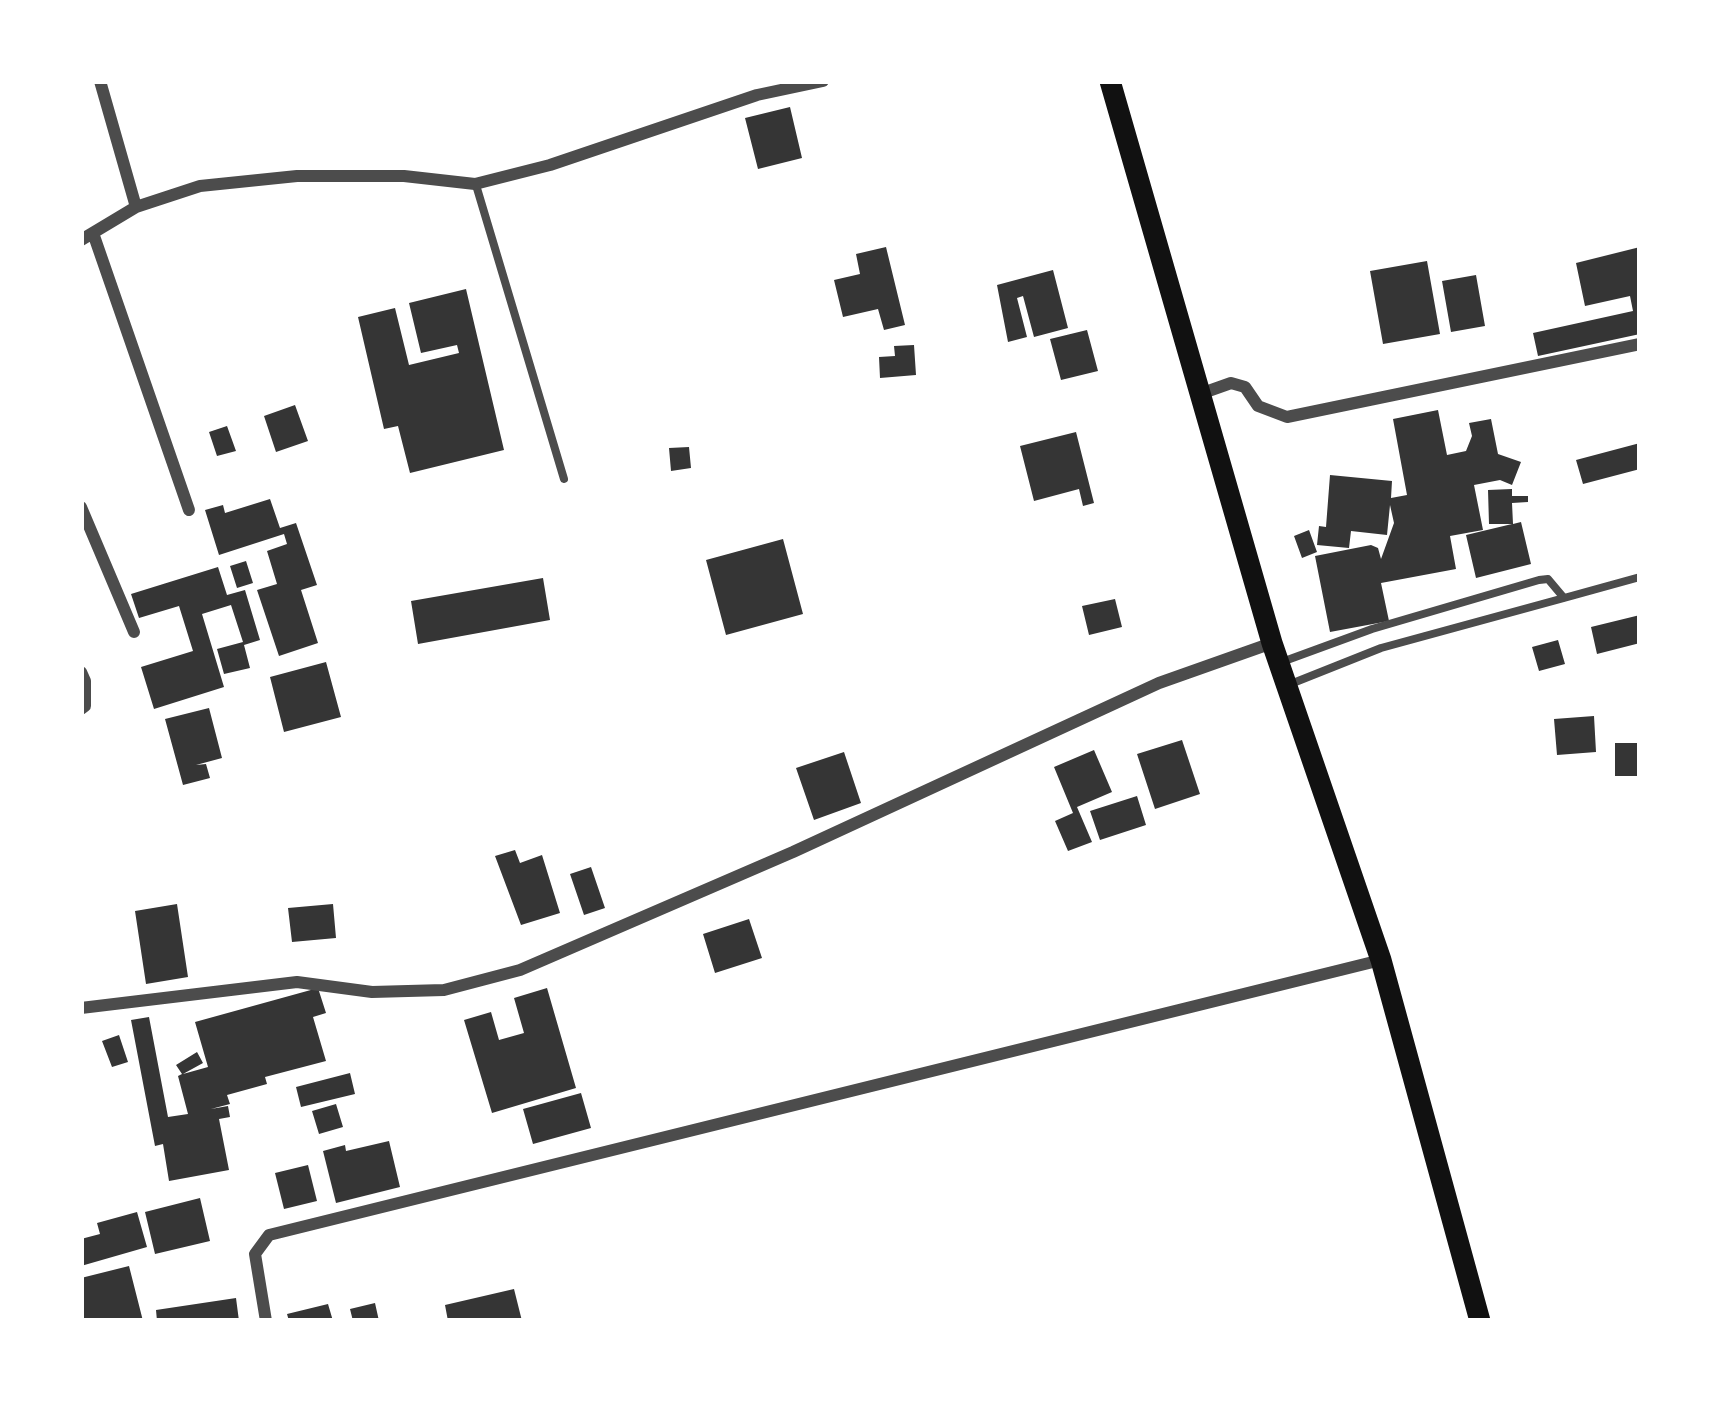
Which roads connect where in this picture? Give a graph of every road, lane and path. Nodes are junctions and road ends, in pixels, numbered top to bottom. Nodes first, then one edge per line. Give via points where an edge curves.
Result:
1 (100, 81) edge
2 (823, 81) edge
3 (1110, 81) edge
4 (475, 184) junction
5 (136, 207) junction
6 (87, 237) edge
7 (1640, 344) edge
8 (1200, 394) junction
9 (564, 479) dead end
10 (81, 507) edge
11 (189, 510) dead end
12 (1640, 578) edge
13 (1564, 598) junction
14 (134, 632) dead end
15 (1276, 653) junction
16 (81, 672) edge
17 (1286, 685) junction
18 (81, 709) edge
19 (1381, 960) junction
20 (81, 1008) edge
21 (266, 1321) edge
22 (1480, 1321) edge

1 - 5 street
2 - 4 street
3 - 8 main road
4 - 5 street via 297,176 200,186
4 - 9 lane
5 - 6 street
6 - 11 street
7 - 8 street via 1287,417 1232,383
8 - 15 main road
10 - 14 street
12 - 13 lane
13 - 15 lane via 1548,579 1539,580
13 - 17 lane via 1381,648
15 - 17 main road
15 - 20 street via 1159,682 520,970 444,990 297,982
16 - 18 street
17 - 19 main road
19 - 21 street via 269,1235 254,1254
19 - 22 main road

